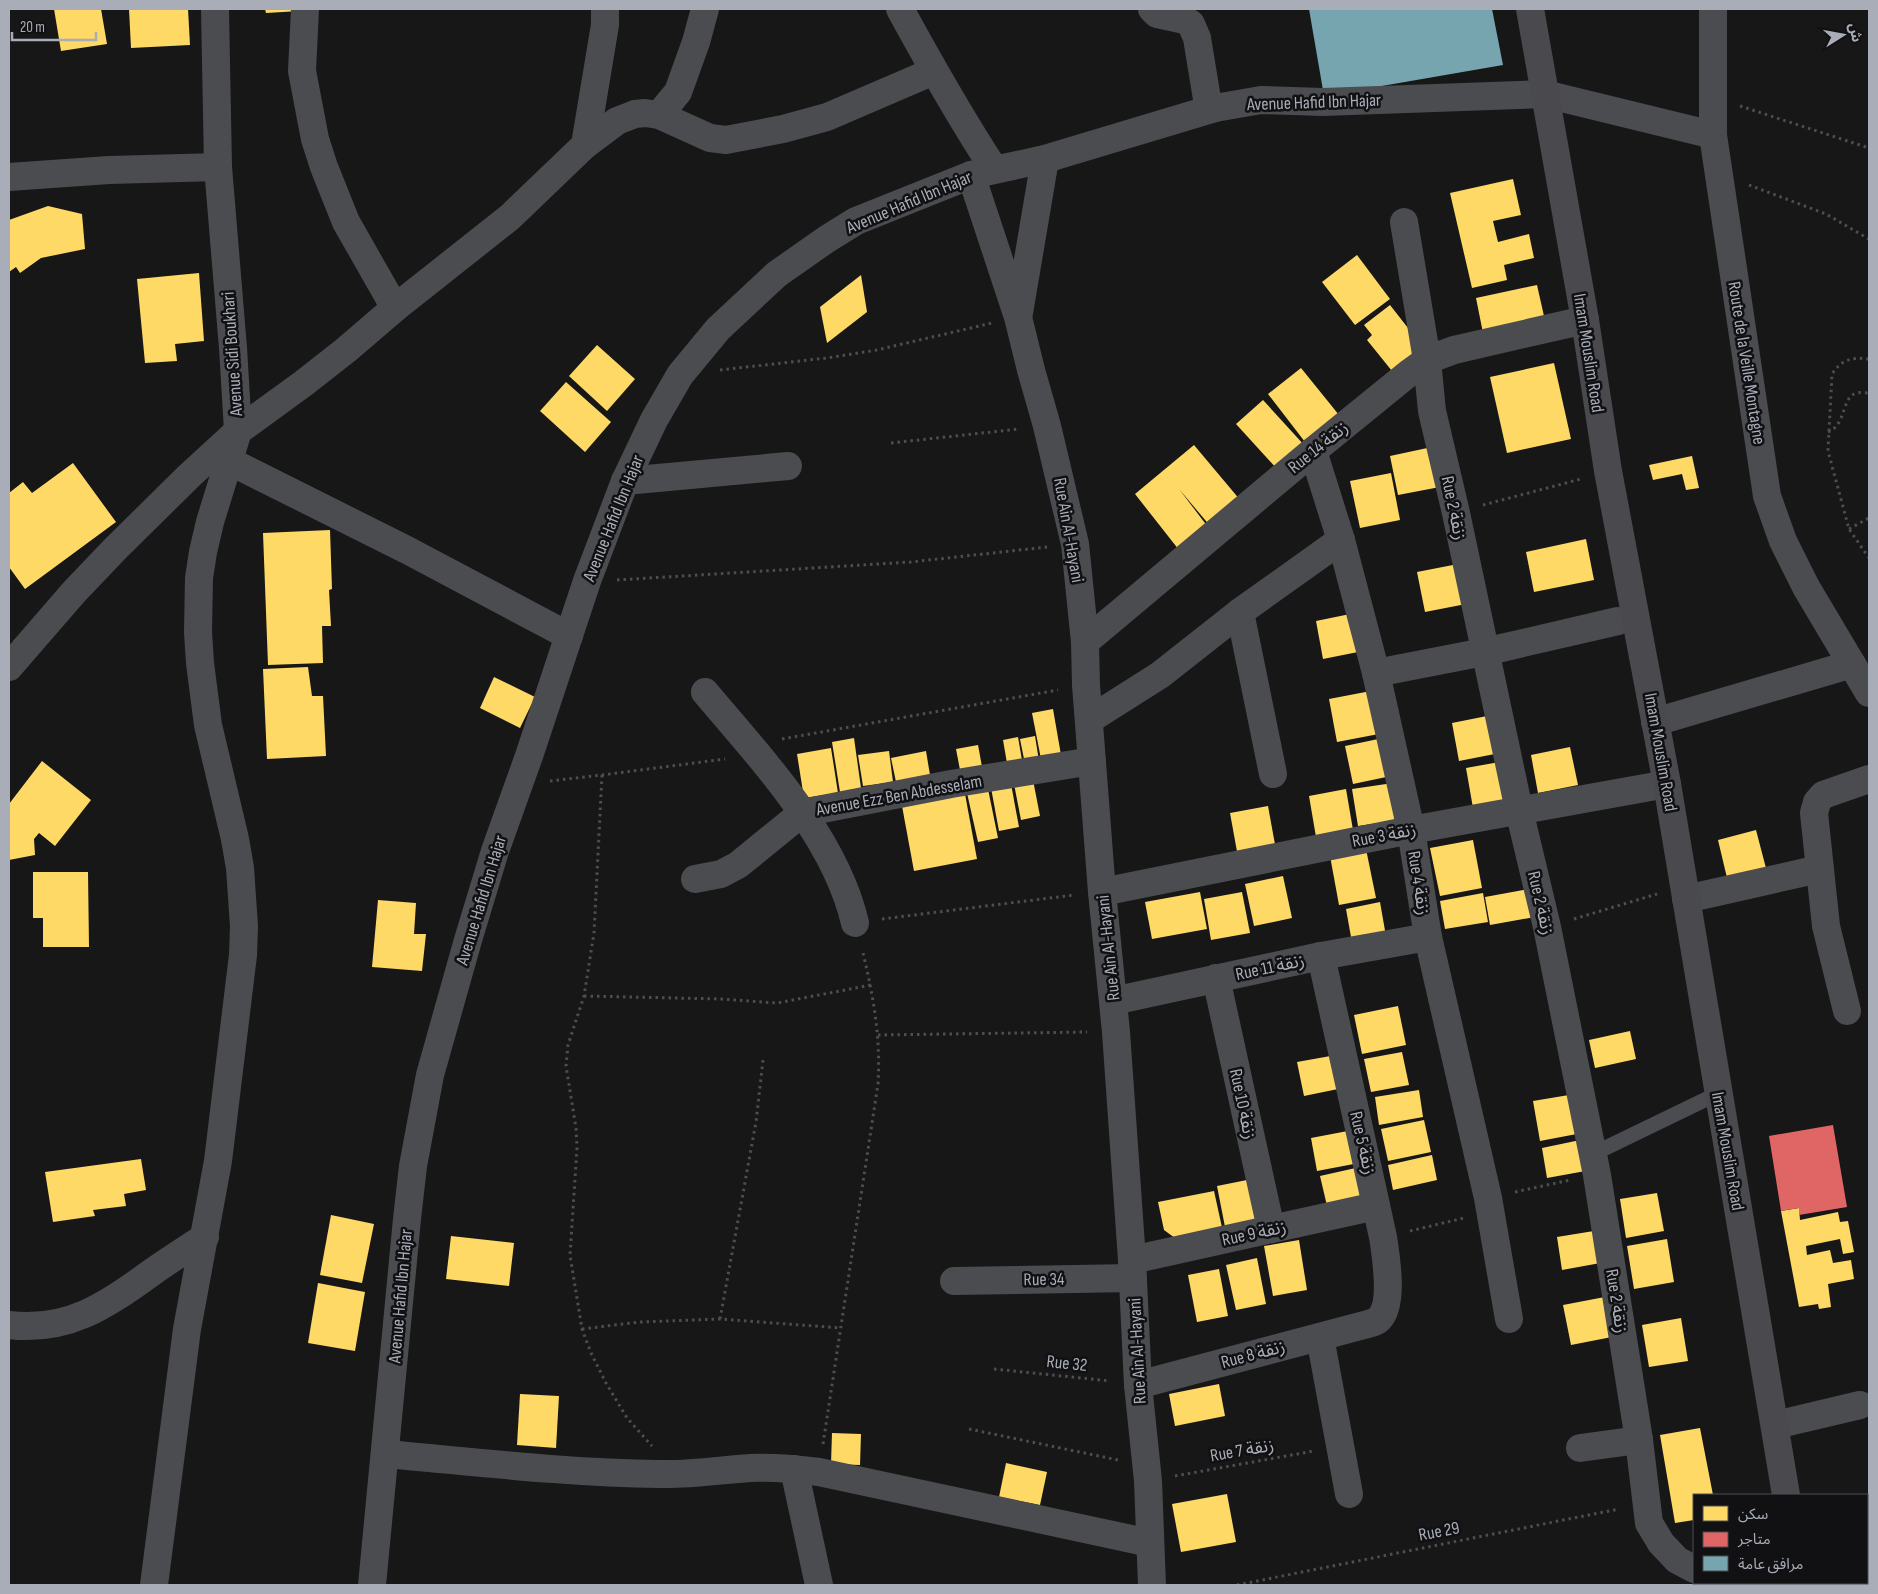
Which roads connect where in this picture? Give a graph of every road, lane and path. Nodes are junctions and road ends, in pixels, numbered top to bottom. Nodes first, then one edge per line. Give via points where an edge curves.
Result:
1 (215, 9) edge
2 (305, 9) edge
3 (605, 9) edge
4 (705, 9) edge
5 (900, 9) edge
6 (1152, 9) edge
7 (1530, 9) edge
8 (1713, 9) edge
9 (934, 71) junction
10 (1545, 94) junction
11 (1712, 98) junction
12 (1215, 108) junction
13 (660, 115) junction
14 (1713, 135) junction
15 (585, 145) junction
16 (1869, 148) edge
17 (1045, 159) junction
18 (218, 167) junction
19 (982, 172) junction
20 (1718, 175) junction
21 (9, 177) edge
22 (1404, 222) dead end
23 (1869, 238) edge
24 (395, 308) junction
25 (1018, 317) junction
26 (1585, 320) junction
27 (1869, 359) edge
28 (1427, 360) junction
29 (680, 375) junction
30 (1869, 394) edge
31 (1047, 426) junction
32 (238, 432) junction
33 (1828, 432) junction
34 (891, 443) dead end
35 (1313, 451) junction
36 (229, 461) junction
37 (788, 466) dead end
38 (1590, 476) dead end
39 (625, 482) junction
40 (1456, 512) junction
41 (1869, 518) edge
42 (1849, 530) junction
43 (1341, 540) junction
44 (1075, 544) junction
45 (1869, 558) edge
46 (587, 581) junction
47 (1240, 612) junction
48 (1618, 621) dead end
49 (569, 636) junction
50 (1085, 642) junction
51 (1484, 652) junction
52 (1852, 664) junction
53 (9, 667) edge
54 (1376, 673) junction
55 (1086, 685) junction
56 (705, 692) dead end
57 (1869, 693) edge
58 (1089, 720) junction
59 (1655, 722) junction
60 (753, 749) junction
61 (1092, 762) junction
62 (1273, 774) dead end
63 (602, 775) junction
64 (1869, 779) edge
65 (519, 784) junction
66 (1667, 784) junction
67 (1519, 810) junction
68 (802, 812) junction
69 (1411, 830) junction
70 (1819, 869) junction
71 (695, 879) dead end
72 (1102, 892) junction
73 (1675, 896) junction
74 (855, 922) junction
75 (1547, 927) junction
76 (1428, 937) junction
77 (1321, 956) junction
78 (1216, 978) junction
79 (871, 986) junction
80 (584, 996) junction
81 (1113, 1001) junction
82 (1846, 1011) dead end
83 (1116, 1032) junction
84 (878, 1035) junction
85 (763, 1060) dead end
86 (1718, 1093) junction
87 (1595, 1164) junction
88 (1488, 1205) junction
89 (1376, 1206) junction
90 (1271, 1230) junction
91 (205, 1236) junction
92 (1383, 1237) junction
93 (1133, 1269) junction
94 (954, 1281) dead end
95 (720, 1319) junction
96 (1509, 1319) dead end
97 (1368, 1324) joint
98 (9, 1325) edge
99 (841, 1328) junction
100 (582, 1329) junction
101 (1320, 1336) junction
102 (994, 1369) dead end
103 (1138, 1384) junction
104 (1860, 1405) dead end
105 (1776, 1425) junction
106 (969, 1429) dead end
107 (1639, 1440) junction
108 (1341, 1447) junction
109 (1580, 1448) dead end
110 (386, 1454) junction
111 (806, 1470) junction
112 (1147, 1473) junction
113 (678, 1475) junction
114 (1348, 1494) dead end
115 (1786, 1494) edge
116 (1648, 1503) junction
117 (1150, 1543) junction
118 (1693, 1568) edge
119 (154, 1585) edge
120 (372, 1585) edge
121 (819, 1585) edge
122 (1152, 1585) edge
123 (1237, 1585) edge

1 - 18 street, Avenue Sidi Boukhari
2 - 24 street via 302,71 315,139 346,222
3 - 15 street
4 - 13 street via 678,92
5 - 9 street, Rue Ain Al-Hayani
6 - 12 street via 1157,14 1191,24 1197,38 1206,99
7 - 10 main road, Imam Mouslim Road
8 - 11 street, Route de la Veille Montagne
9 - 13 street via 827,117 726,140 710,138
9 - 19 street, Rue Ain Al-Hayani via 970,134
10 - 12 street, Avenue Hafid Ibn Hajar via 1323,102 1261,100
10 - 14 street, Avenue Hafid Ibn Hajar
10 - 26 main road, Imam Mouslim Road
11 - 14 street, Route de la Veille Montagne
11 - 16 path
12 - 17 street, Avenue Hafid Ibn Hajar
13 - 15 street via 635,114 618,121
14 - 20 street, Route de la Veille Montagne
15 - 24 street via 510,217
17 - 19 street, Avenue Hafid Ibn Hajar
17 - 25 street, Rue Ain Al-Hayani
18 - 21 street
18 - 32 street, Avenue Sidi Boukhari
19 - 25 street, Rue Ain Al-Hayani
19 - 29 street, Avenue Hafid Ibn Hajar via 856,221 808,252 777,274 718,329
20 - 23 path via 1826,214
20 - 52 street, Route de la Veille Montagne via 1767,496 1790,556
22 - 28 street, Rue 2 زنقة
24 - 32 street via 332,362
25 - 29 path via 877,350
25 - 31 street, Rue Ain Al-Hayani
26 - 28 street, Rue 14 زنقة via 1454,350
26 - 59 main road, Imam Mouslim Road via 1608,472
27 - 33 path via 1845,359 1832,374
28 - 35 street, Rue 14 زنقة
28 - 40 street, Rue 2 زنقة via 1432,411
29 - 39 street, Avenue Hafid Ibn Hajar via 654,420
30 - 33 path via 1853,394 1847,401 1839,425
31 - 34 path
31 - 44 street, Rue Ain Al-Hayani
32 - 36 street
32 - 53 street, Avenue Sidi Boukhari via 101,564
33 - 42 path via 1828,451
35 - 43 street, Rue 4 زنقة
35 - 50 street, Rue 14 زنقة
36 - 49 street
36 - 91 street via 203,552 198,632 208,726 240,868 244,926 228,1085
37 - 39 street
38 - 40 path
39 - 46 street, Avenue Hafid Ibn Hajar
40 - 51 street, Rue 2 زنقة
41 - 42 path
42 - 45 path
43 - 47 street
43 - 54 street, Rue 4 زنقة
44 - 46 path via 911,562
44 - 50 street, Rue Ain Al-Hayani
46 - 49 street, Avenue Hafid Ibn Hajar
47 - 58 street via 1160,674
47 - 62 street
48 - 51 street
49 - 65 street, Avenue Hafid Ibn Hajar
50 - 55 street, Rue Ain Al-Hayani
51 - 54 street
51 - 67 street, Rue 2 زنقة
52 - 57 street, Route de la Veille Montagne
52 - 59 street
54 - 69 street, Rue 4 زنقة
55 - 58 street, Rue Ain Al-Hayani
55 - 60 path
56 - 60 street
58 - 61 street, Rue Ain Al-Hayani
59 - 66 main road, Imam Mouslim Road
60 - 63 path
60 - 68 street
61 - 68 street, Avenue Ezz Ben Abdesselam
61 - 72 street, Rue Ain Al-Hayani
63 - 65 path
63 - 80 path via 596,911
64 - 70 street via 1823,795 1817,802 1814,813
65 - 110 street, Avenue Hafid Ibn Hajar via 495,851 430,1075 413,1166
66 - 67 street, Rue 3 زنقة
66 - 73 main road, Imam Mouslim Road
67 - 69 street, Rue 3 زنقة
67 - 75 street, Rue 2 زنقة
68 - 71 street, Avenue Ezz Ben Abdesselam via 738,865 721,874
68 - 74 street via 833,863
69 - 72 street, Rue 3 زنقة
69 - 76 street, Rue 4 زنقة
70 - 73 street
70 - 82 street via 1826,926
72 - 74 path
72 - 81 street, Rue Ain Al-Hayani
73 - 75 path
73 - 86 main road, Imam Mouslim Road
74 - 79 path
75 - 87 street, Rue 2 زنقة
76 - 77 street, Rue 11 زنقة
76 - 88 street, Rue 4 زنقة
77 - 78 street, Rue 11 زنقة
77 - 89 street, Rue 5 زنقة
78 - 81 street, Rue 11 زنقة
78 - 90 street, Rue 10 زنقة
79 - 80 path via 777,1002
79 - 84 path
80 - 100 path via 568,1046 566,1066 577,1148 570,1255
81 - 83 street, Rue Ain Al-Hayani
83 - 84 path
83 - 93 street, Rue Ain Al-Hayani
84 - 99 path via 875,1106
85 - 95 path via 756,1122
86 - 87 lane
86 - 105 main road, Imam Mouslim Road
87 - 88 path
87 - 107 street, Rue 2 زنقة
88 - 92 path
88 - 96 street, Rue 4 زنقة
89 - 90 street, Rue 9 زنقة
89 - 92 street, Rue 5 زنقة
90 - 93 street, Rue 9 زنقة
91 - 98 street via 116,1298 82,1316 50,1325
91 - 119 street via 188,1329
92 - 97 street, Rue 5 زنقة via 1386,1302 1379,1319
93 - 94 street, Rue 34
93 - 103 street, Rue Ain Al-Hayani
95 - 99 path
95 - 100 path via 640,1322
97 - 101 street, Rue 8 زنقة
99 - 111 path
100 - 113 path via 606,1384 627,1418
101 - 103 street, Rue 8 زنقة
101 - 108 street
102 - 103 path, Rue 32
103 - 112 street, Rue Ain Al-Hayani
104 - 105 street
105 - 115 main road, Imam Mouslim Road
106 - 112 path, Rue 7 زنقة
107 - 109 street
107 - 116 street, Rue 2 زنقة
108 - 112 path, Rue 7 زنقة
108 - 114 street
110 - 113 street via 576,1472
110 - 120 street, Avenue Hafid Ibn Hajar
111 - 113 street via 750,1468
111 - 117 street
111 - 121 street
112 - 117 street, Rue Ain Al-Hayani
116 - 118 street, Rue 2 زنقة via 1649,1523 1660,1543 1677,1560
116 - 123 path, Rue 29
117 - 122 street, Rue Ain Al-Hayani

